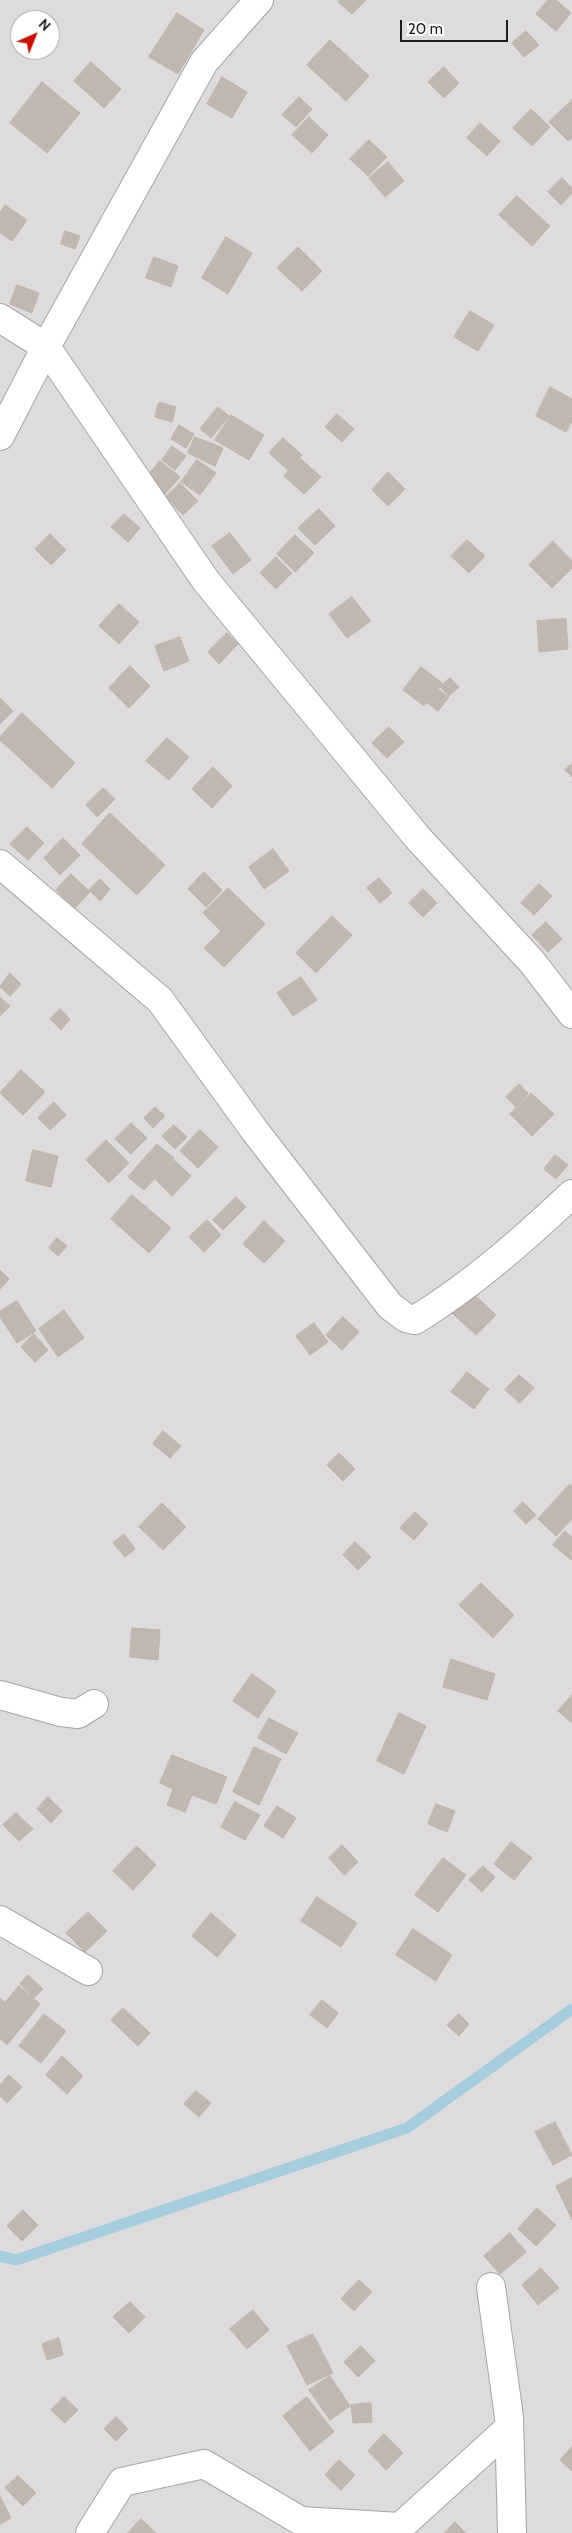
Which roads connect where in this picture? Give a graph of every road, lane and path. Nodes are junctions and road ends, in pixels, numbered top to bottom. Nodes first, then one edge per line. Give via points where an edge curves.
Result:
1 (259, 0) edge
2 (0, 318) edge
3 (46, 347) junction
4 (0, 436) edge
5 (0, 864) edge
6 (572, 1014) edge
7 (572, 1194) edge
8 (0, 1695) edge
9 (94, 1704) dead end
10 (0, 1920) edge
11 (88, 1971) dead end
12 (492, 2288) dead end
13 (509, 2428) junction
14 (90, 2533) edge
15 (512, 2533) edge

1 - 3 street via 204,62
2 - 3 street
3 - 4 street
3 - 6 street via 206,580 417,838 532,962
5 - 7 street via 160,1000 390,1306 406,1318 415,1320 448,1300
8 - 9 street via 78,1714
10 - 11 street
12 - 13 street
13 - 14 street via 400,2527 301,2522 204,2464 122,2482
13 - 15 street

